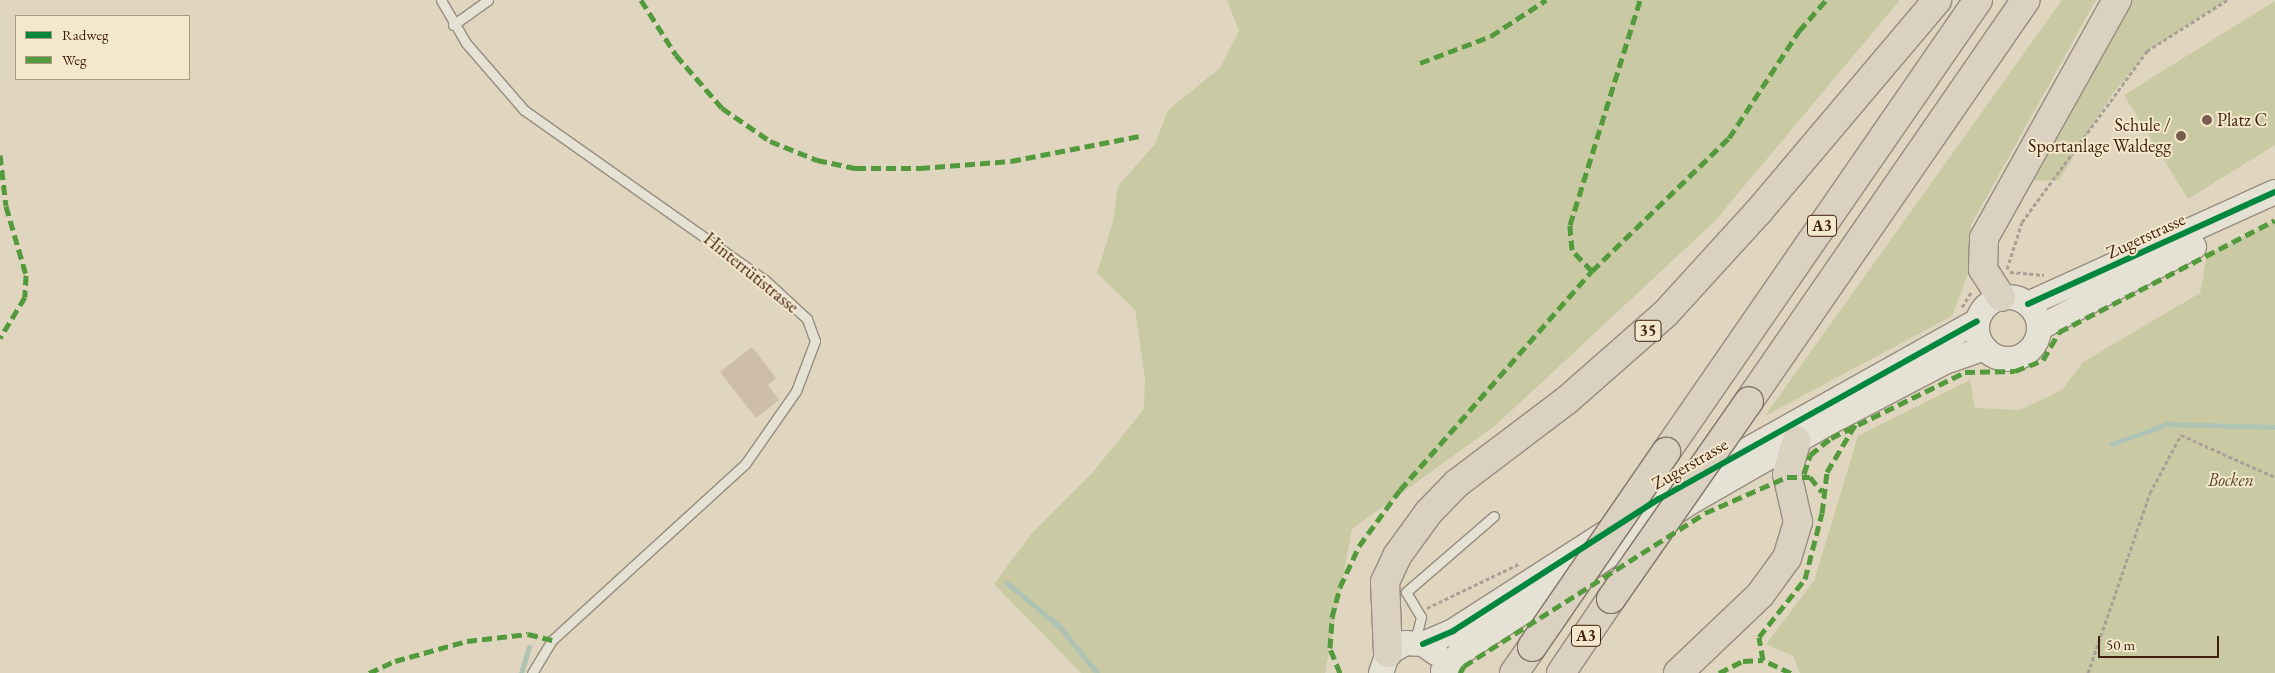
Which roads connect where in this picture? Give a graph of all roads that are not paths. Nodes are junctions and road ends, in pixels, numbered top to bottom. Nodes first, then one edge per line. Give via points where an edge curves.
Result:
1 (441, 0) edge
2 (488, 0) edge
3 (1937, 0) edge
4 (1978, 0) edge
5 (2026, 0) edge
6 (2117, 0) edge
7 (453, 25) junction
8 (2275, 192) edge
9 (2275, 205) edge
10 (2001, 297) junction
11 (2028, 304) junction
12 (1978, 321) junction
13 (2039, 328) junction
14 (1985, 348) junction
15 (1797, 440) junction
16 (1494, 516) dead end
17 (1419, 643) junction
18 (1384, 663) edge
19 (1443, 672) edge
20 (532, 673) edge
21 (1514, 673) edge
22 (1561, 673) edge
23 (1678, 673) edge

1 - 7 lane, Hinterrütistrasse
2 - 7 lane
3 - 18 highway, 35 via 1760,210 1665,314 1587,384 1456,484 1429,512 1397,556 1385,582
4 - 21 highway, A3, bridge
5 - 22 highway, A3, bridge
6 - 10 highway via 1984,238 1983,269
7 - 20 lane, Hinterrütistrasse via 524,110 764,279 807,319 815,341 796,391 745,464 552,640
8 - 11 main road, Zugerstrasse
9 - 13 main road, Zugerstrasse
10 - 11 main road
10 - 12 main road, Zugerstrasse via 1988,303
11 - 13 main road
12 - 14 main road
12 - 17 main road, Zugerstrasse via 1660,499 1453,631
13 - 14 main road via 2033,346 2018,357 2000,358
14 - 15 main road, Zugerstrasse via 1945,362
15 - 19 main road, Zugerstrasse via 1536,601 1460,653
15 - 23 highway via 1787,474 1798,522 1788,558 1760,595
16 - 17 lane via 1406,592 1421,617
17 - 18 main road, Zugerstrasse
17 - 19 main road, Zugerstrasse via 1437,654

